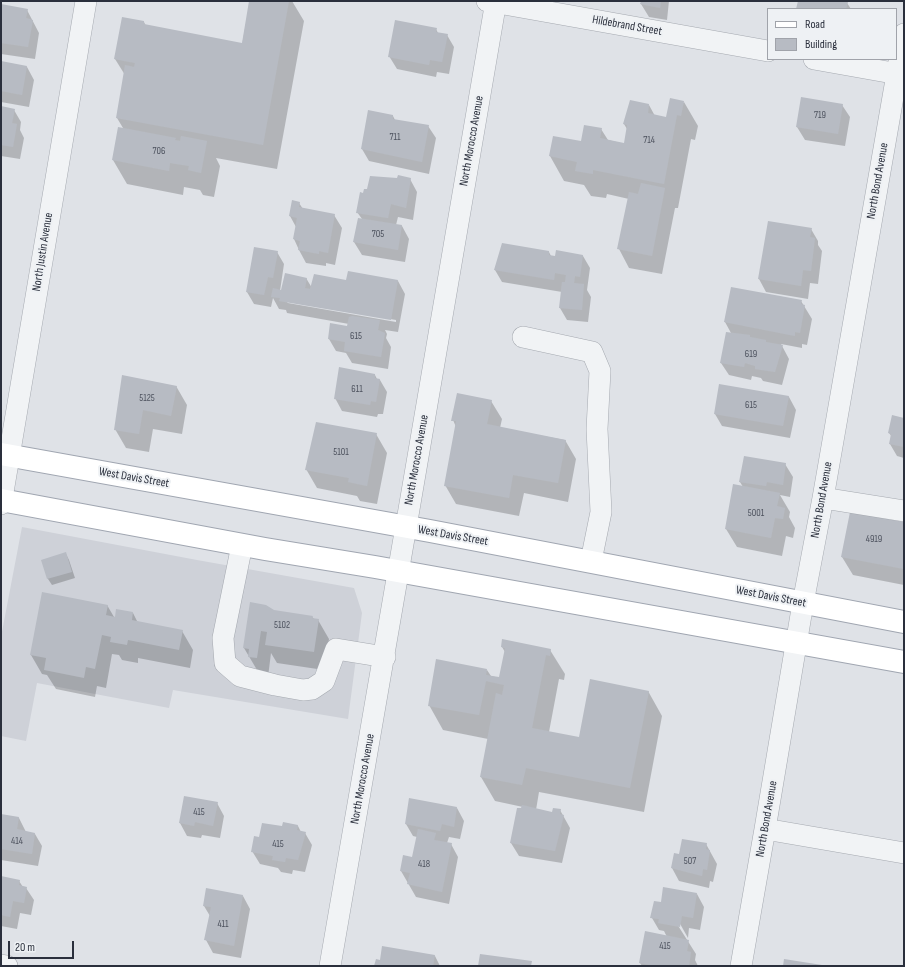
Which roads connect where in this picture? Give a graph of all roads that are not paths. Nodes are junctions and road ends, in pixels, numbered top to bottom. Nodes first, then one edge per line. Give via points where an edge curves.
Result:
1 (86, 1) edge
2 (493, 2) edge
3 (904, 34) edge
4 (767, 51) edge
5 (820, 60) edge
6 (900, 74) edge
7 (523, 337) dead end
8 (5, 455) edge
9 (823, 498) junction
10 (1, 501) edge
11 (904, 511) edge
12 (406, 527) junction
13 (242, 545) junction
14 (591, 561) junction
15 (398, 571) junction
16 (803, 603) junction
17 (904, 622) edge
18 (796, 643) junction
19 (384, 657) junction
20 (904, 662) edge
21 (765, 829) junction
22 (904, 853) edge
23 (1, 965) edge
24 (7, 966) edge
25 (330, 966) edge
26 (741, 966) edge

1 - 8 street, North Justin Avenue
2 - 4 street, Hildebrand Street
2 - 12 street, North Morocco Avenue
3 - 6 street, North Bond Avenue
5 - 6 street
6 - 9 street, North Bond Avenue
7 - 14 street via 592,352 600,372 597,429 601,512
8 - 10 street, North Justin Avenue
8 - 12 main road, West Davis Street
9 - 11 street
9 - 16 street, North Bond Avenue
10 - 13 main road
12 - 14 main road, West Davis Street
12 - 15 street, North Morocco Avenue
13 - 15 main road
13 - 19 street via 223,638 225,663 240,676 275,685 312,689 324,681 336,649
14 - 16 main road, West Davis Street
15 - 18 main road
15 - 19 street, North Morocco Avenue
16 - 17 main road, West Davis Street
16 - 18 street, North Bond Avenue
18 - 20 main road
18 - 21 street, North Bond Avenue
19 - 25 street, North Morocco Avenue
21 - 22 street
21 - 26 street, North Bond Avenue
23 - 24 street

